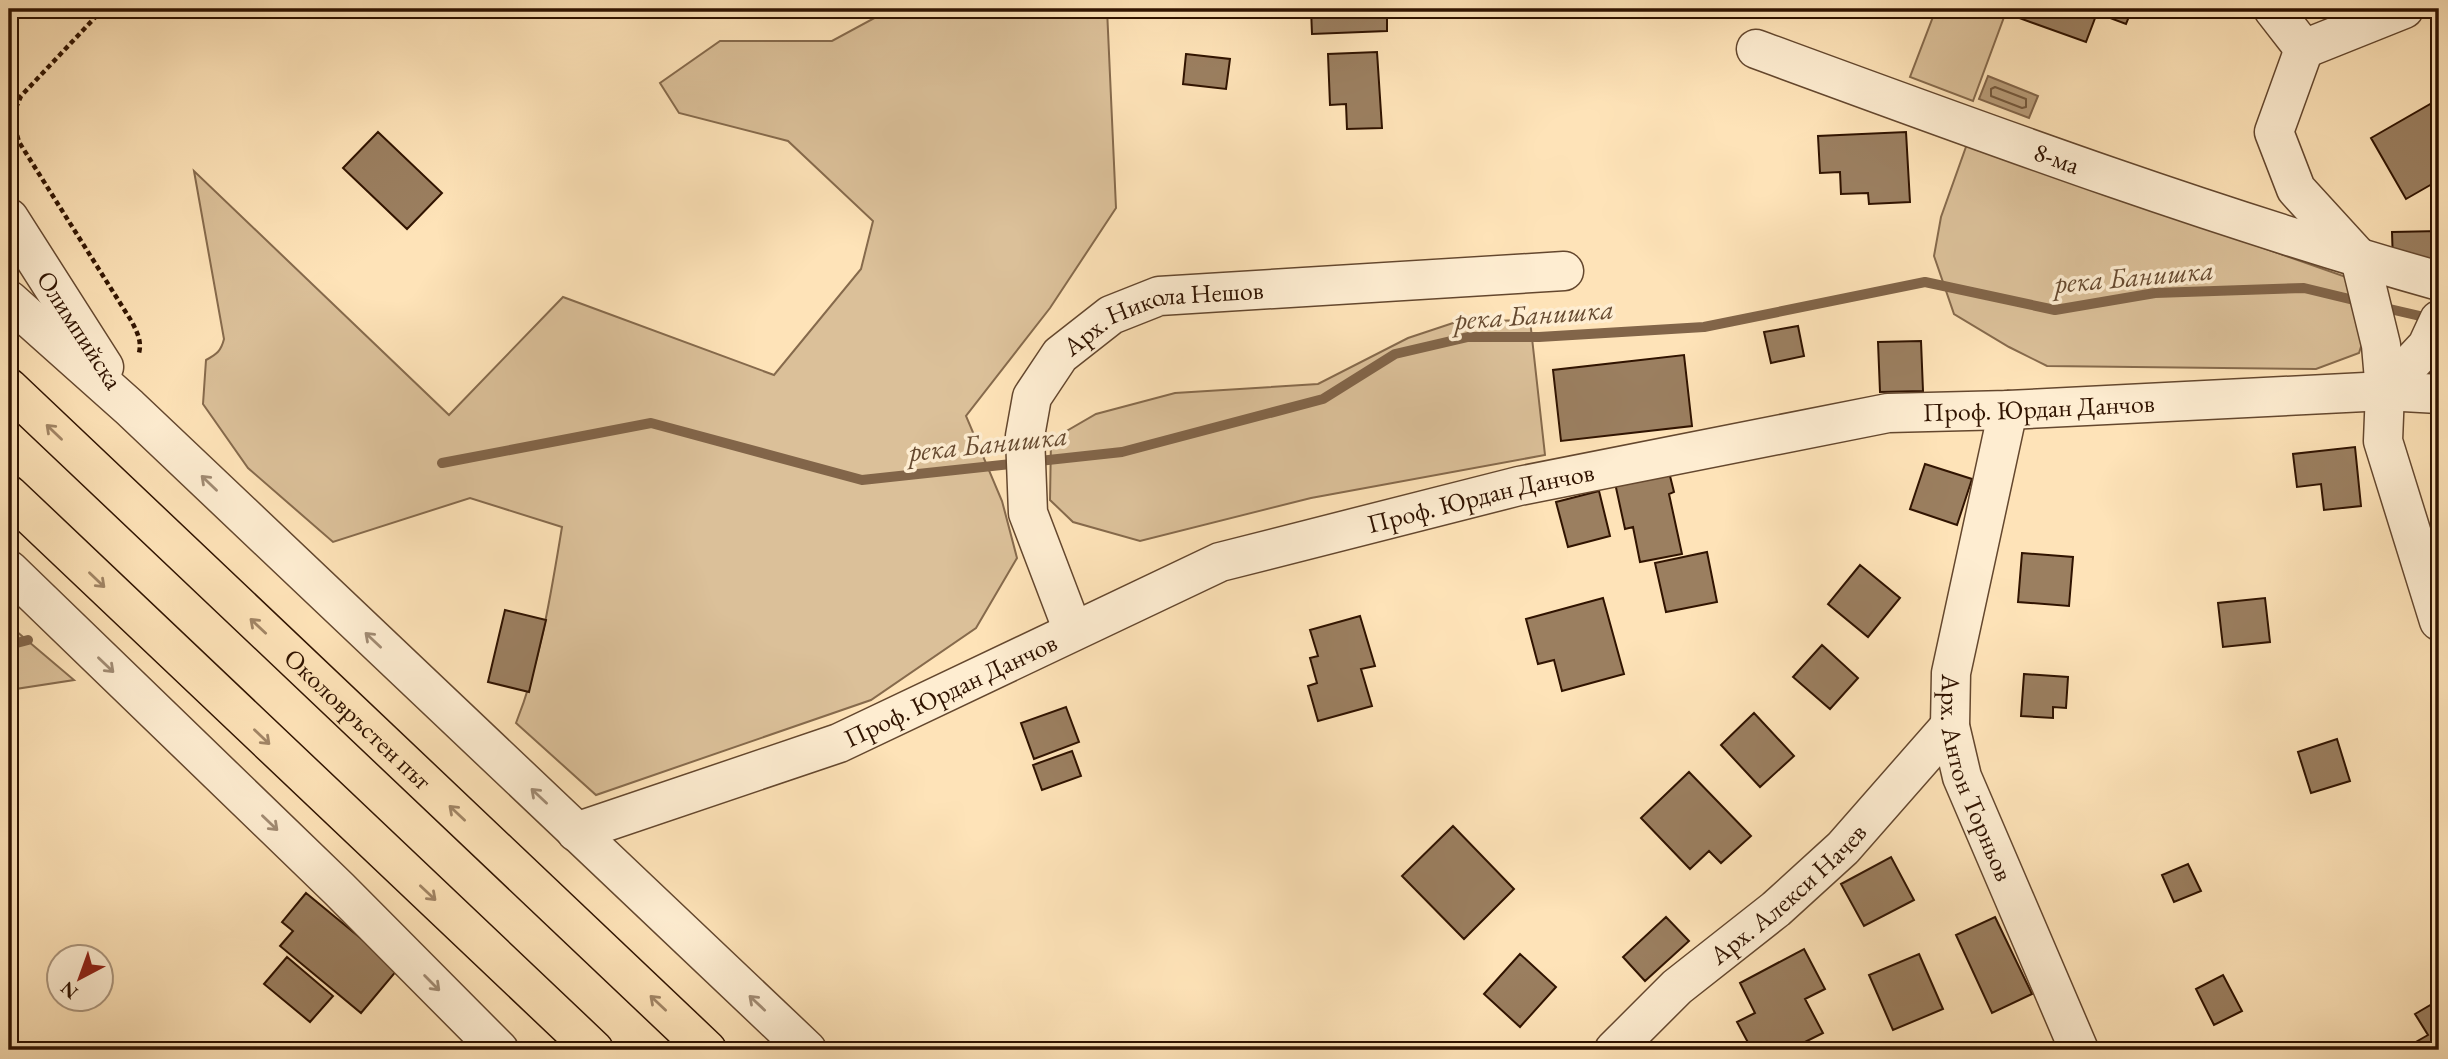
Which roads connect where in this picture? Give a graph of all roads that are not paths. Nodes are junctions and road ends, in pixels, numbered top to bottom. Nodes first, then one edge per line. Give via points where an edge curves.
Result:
1 (2273, 9) edge
2 (2404, 9) edge
3 (1756, 49) dead end
4 (2304, 49) junction
5 (9, 218) edge
6 (2360, 259) junction
7 (1564, 271) dead end
8 (2439, 281) edge
9 (9, 300) edge
10 (2433, 333) edge
11 (9, 388) edge
12 (2385, 391) junction
13 (2439, 394) edge
14 (129, 407) junction
15 (2008, 410) junction
16 (9, 495) edge
17 (9, 570) edge
18 (24, 596) edge
19 (2439, 621) edge
20 (1073, 631) junction
21 (1950, 726) junction
22 (576, 832) junction
23 (499, 1050) edge
24 (594, 1050) edge
25 (707, 1050) edge
26 (807, 1050) edge
27 (1614, 1050) edge
28 (2079, 1050) edge

1 - 4 street
2 - 4 street
3 - 6 street, 8-ма via 2095,173
4 - 6 street via 2274,132 2296,189
5 - 14 street, Олимпийска
6 - 8 street, 8-ма
6 - 12 street via 2381,345
7 - 20 street, Арх. Никола Нешов via 1159,296 1111,315 1060,355 1032,397 1025,436 1028,513
9 - 14 street
10 - 12 street
25 -> 11 highway, Околовръстен път
12 - 13 street, Проф. Юрдан Данчов
12 - 15 street, Проф. Юрдан Данчов
12 - 19 street via 2382,441
22 -> 14 street
15 - 20 street, Проф. Юрдан Данчов via 1888,413 1519,486 1220,562
15 - 21 street, Арх. Антон Торньов via 1951,673
16 -> 24 highway
17 - 18 street
18 -> 23 street via 329,880
20 - 22 street, Проф. Юрдан Данчов via 839,743
21 - 27 street, Арх. Алекси Начев via 1843,848 1776,909 1677,987
21 - 28 street, Арх. Антон Торньов via 1962,777
26 -> 22 street

